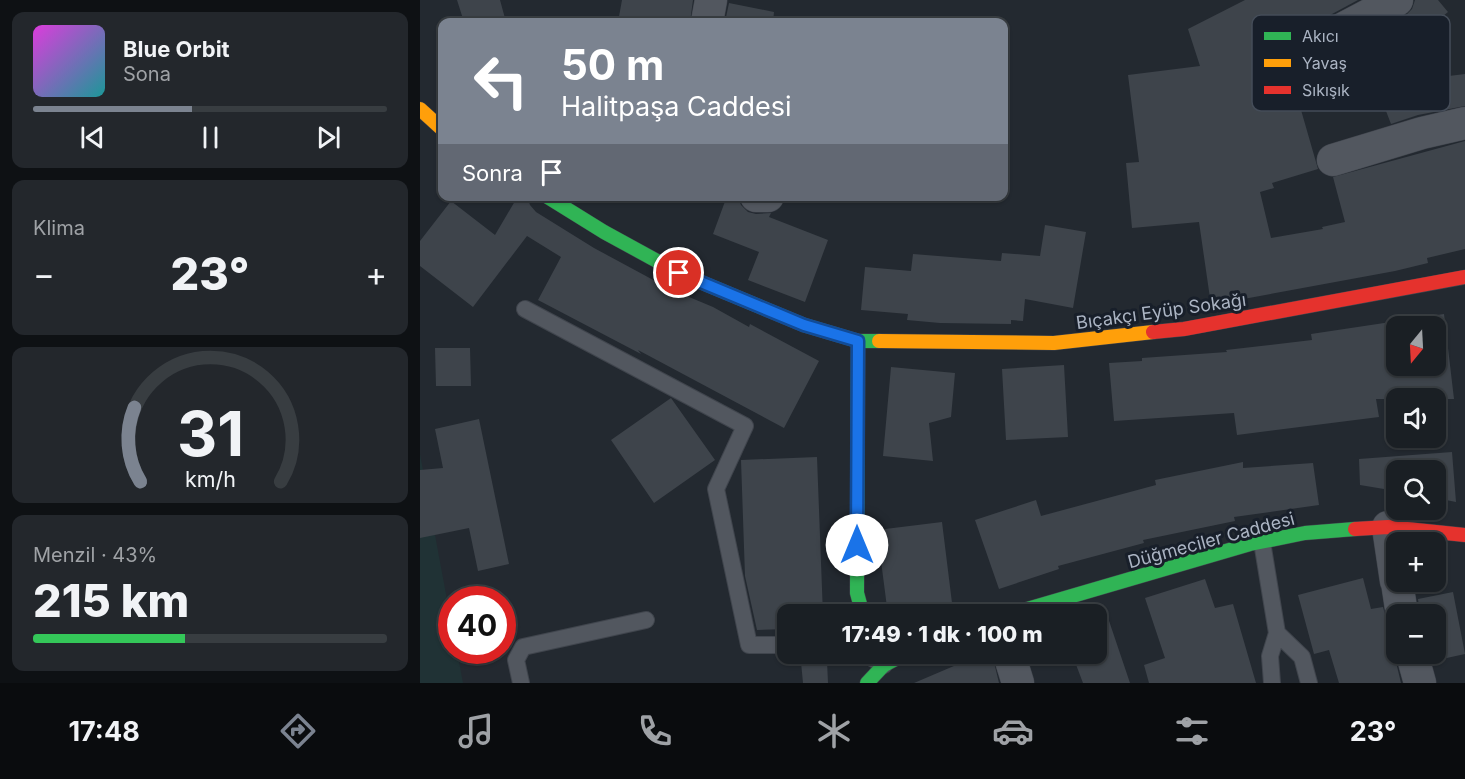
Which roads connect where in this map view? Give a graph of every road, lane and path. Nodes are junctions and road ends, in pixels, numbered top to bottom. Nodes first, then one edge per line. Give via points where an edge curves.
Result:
1 (711, 0) edge
2 (1397, 0) edge
3 (1369, 15) edge
4 (708, 18) edge
5 (420, 109) edge
6 (1465, 123) edge
7 (438, 125) edge
8 (1333, 160) dead end
9 (554, 201) edge
10 (1465, 278) edge
11 (525, 309) dead end
12 (858, 341) junction
13 (1388, 527) junction
14 (1389, 532) edge
15 (1465, 535) edge
16 (1262, 542) junction
17 (860, 604) edge
18 (1045, 604) edge
19 (646, 620) dead end
20 (1277, 633) junction
21 (777, 645) edge
22 (879, 664) edge
23 (1012, 664) edge
24 (1415, 664) edge
25 (522, 683) edge
26 (867, 683) edge
27 (1018, 683) edge
28 (1272, 683) edge
29 (1309, 683) edge
30 (1420, 683) edge

1 - 4 street
2 - 3 street
5 - 7 street
6 - 8 street
9 - 12 street, Bıçakçı Eyüp Sokağı via 679,273 804,325
10 - 12 street, Bıçakçı Eyüp Sokağı via 1184,329 1054,343
11 - 21 lane via 745,426 716,489 749,645
12 - 17 street
13 - 14 street
13 - 15 street, Düğmeciler Caddesi
13 - 16 street, Düğmeciler Caddesi via 1305,533
16 - 18 street, Düğmeciler Caddesi
16 - 20 lane
19 - 25 lane via 523,647 516,660
20 - 28 lane via 1270,656
20 - 29 lane via 1302,657
22 - 26 street
23 - 27 street
24 - 30 street

